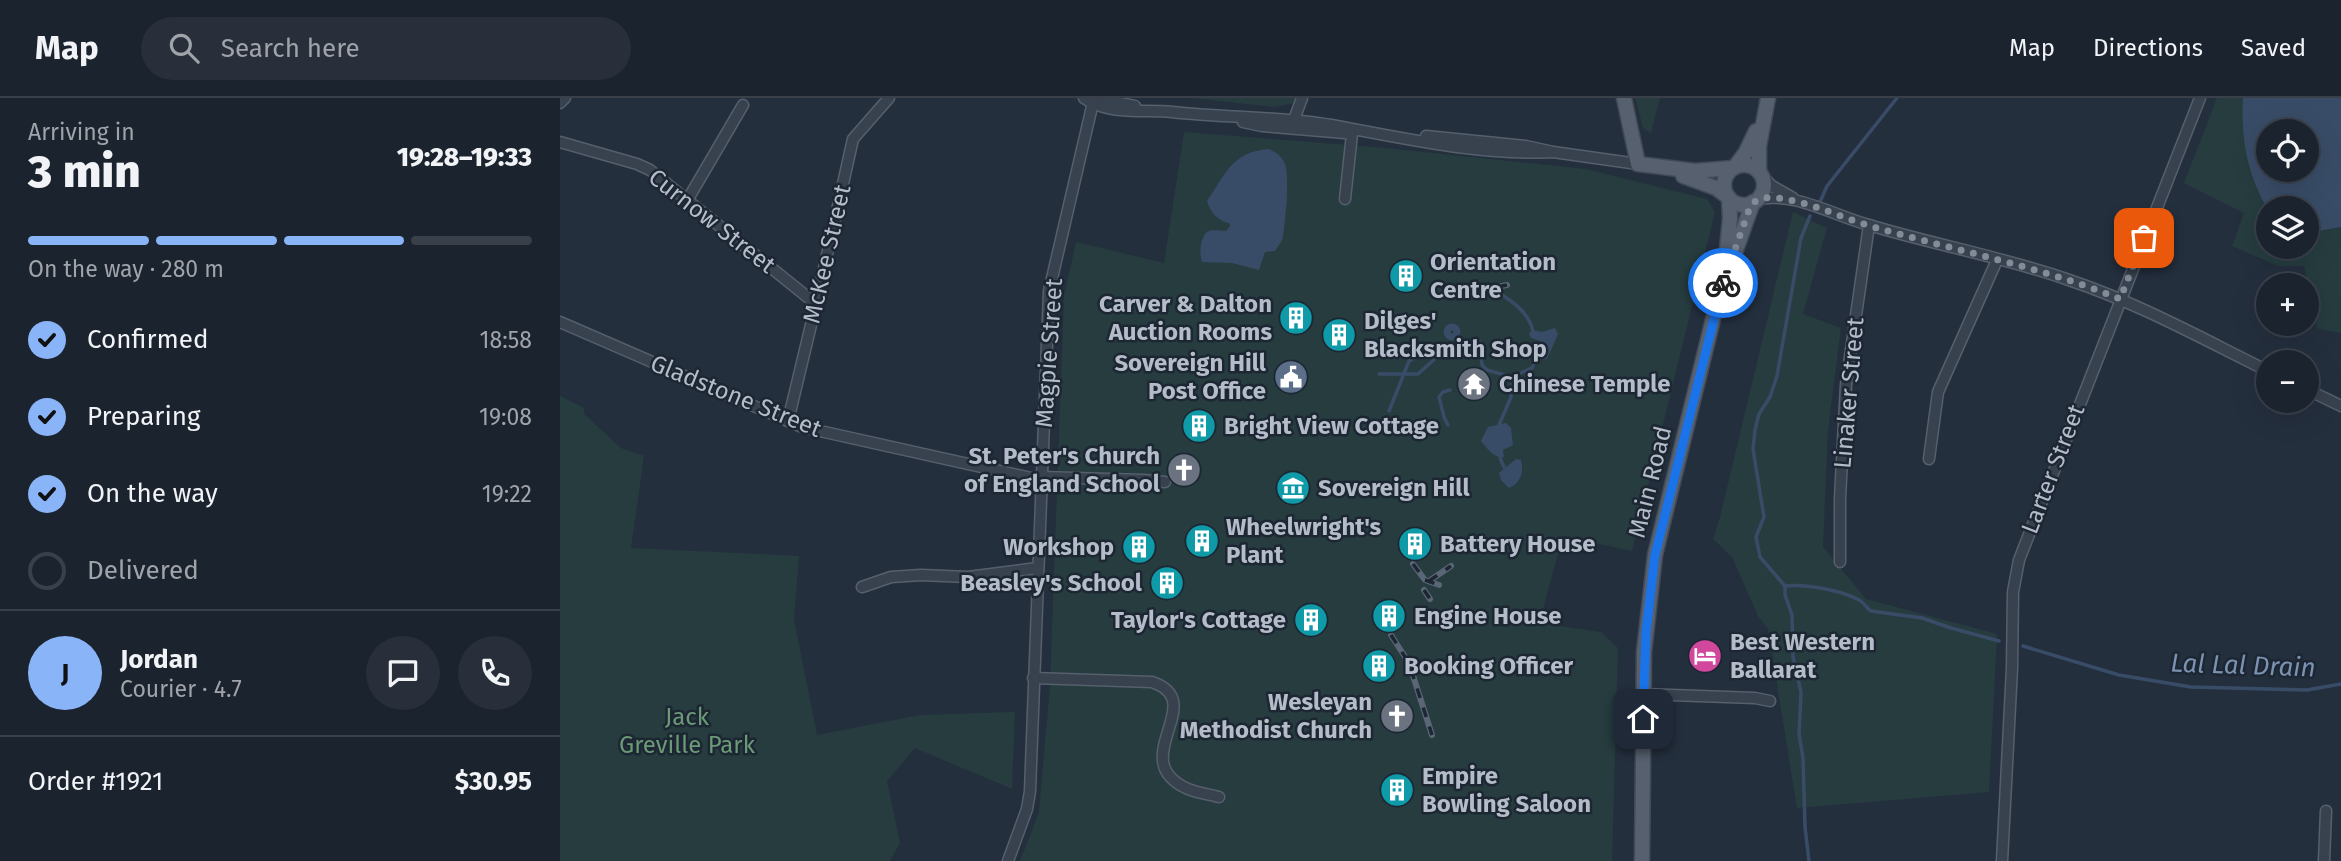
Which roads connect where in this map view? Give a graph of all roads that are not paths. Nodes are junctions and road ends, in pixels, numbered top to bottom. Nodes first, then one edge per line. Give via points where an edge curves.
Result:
1 (565, 98) edge
2 (889, 98) edge
3 (1302, 98) edge
4 (1624, 98) edge
5 (2200, 98) edge
6 (1090, 100) edge
7 (1768, 101) edge
8 (560, 103) edge
9 (743, 106) dead end
10 (1293, 124) junction
11 (1352, 134) junction
12 (1372, 134) junction
13 (560, 142) edge
14 (1641, 165) junction
15 (1734, 168) junction
16 (1759, 173) junction
17 (1729, 197) junction
18 (688, 199) junction
19 (1345, 199) dead end
20 (1755, 201) junction
21 (1804, 204) junction
22 (1868, 226) junction
23 (1997, 260) junction
24 (1722, 285) junction
25 (2120, 299) junction
26 (817, 304) junction
27 (560, 322) edge
28 (2256, 365) edge
29 (2319, 395) edge
30 (2341, 406) edge
31 (788, 421) junction
32 (1929, 459) dead end
33 (1040, 479) junction
34 (1165, 482) dead end
35 (1840, 562) dead end
36 (1037, 568) junction
37 (862, 587) dead end
38 (1034, 678) junction
39 (1643, 694) junction
40 (1770, 701) dead end
41 (1219, 797) dead end
42 (2326, 811) dead end
43 (1008, 861) edge
44 (1642, 861) edge
45 (2002, 861) edge
46 (2325, 861) edge

1 - 8 street
2 - 26 street, McKee Street via 853,139
3 - 10 street
4 - 14 main road
5 - 25 street, Larter Street
6 - 10 street via 1262,126
6 - 33 street, Magpie Street via 1049,292
7 - 15 main road via 1749,147
7 - 16 main road via 1758,150
9 - 18 street
10 - 11 street
10 - 12 street
11 - 12 street
11 - 19 street
12 - 14 street via 1525,146
13 - 18 street, Curnow Street via 644,167
14 - 15 main road via 1695,172
14 - 17 main road via 1709,185
15 - 16 main road via 1748,165
15 - 17 main road via 1724,181
16 - 20 main road via 1763,188
16 - 21 street
17 - 20 main road via 1741,204
17 - 24 main road, Main Road
18 - 26 street, Curnow Street
20 - 21 street via 1776,198
20 - 24 main road, Main Road
21 - 22 street
22 - 23 street
22 - 35 street, Linaker Street via 1846,385
23 - 25 street via 2066,278
23 - 32 street via 1938,392
24 - 39 main road, Main Road via 1655,555
25 - 28 street
25 - 45 street, Larter Street via 2017,567
26 - 31 street, McKee Street
27 - 31 street, Gladstone Street
29 - 30 street
31 - 33 street, Gladstone Street
33 - 34 street, Gladstone Street
33 - 36 street, Magpie Street
36 - 37 street via 968,577 891,577
36 - 38 street, Magpie Street
38 - 41 street via 1159,685 1174,709 1162,749 1165,769 1184,787
38 - 43 street, Magpie Street via 1030,792
39 - 40 street
39 - 44 main road, Main Road
42 - 46 street

